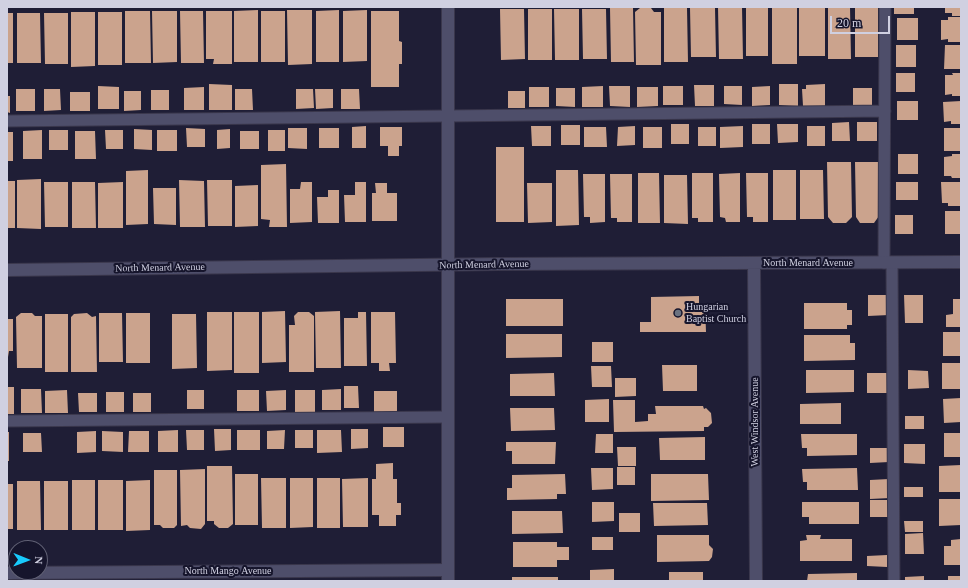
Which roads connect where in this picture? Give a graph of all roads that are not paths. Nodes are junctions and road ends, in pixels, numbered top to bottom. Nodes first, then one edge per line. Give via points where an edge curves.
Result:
1 (448, 7) edge
2 (885, 7) edge
3 (885, 110) junction
4 (448, 116) junction
5 (7, 121) edge
6 (961, 262) edge
7 (888, 263) junction
8 (754, 264) junction
9 (448, 266) junction
10 (7, 270) edge
11 (448, 417) junction
12 (7, 421) edge
13 (7, 573) edge
14 (448, 575) edge
15 (756, 581) edge
16 (894, 581) edge

1 - 4 street
2 - 3 lane
3 - 4 lane
3 - 7 lane
4 - 5 lane
4 - 9 street
6 - 7 street, North Menard Avenue
7 - 8 street, North Menard Avenue
7 - 16 lane
8 - 9 street, North Menard Avenue
8 - 15 street, West Windsor Avenue
9 - 10 street, North Menard Avenue
9 - 11 street
11 - 12 lane
11 - 14 street
13 - 14 street, North Mango Avenue

